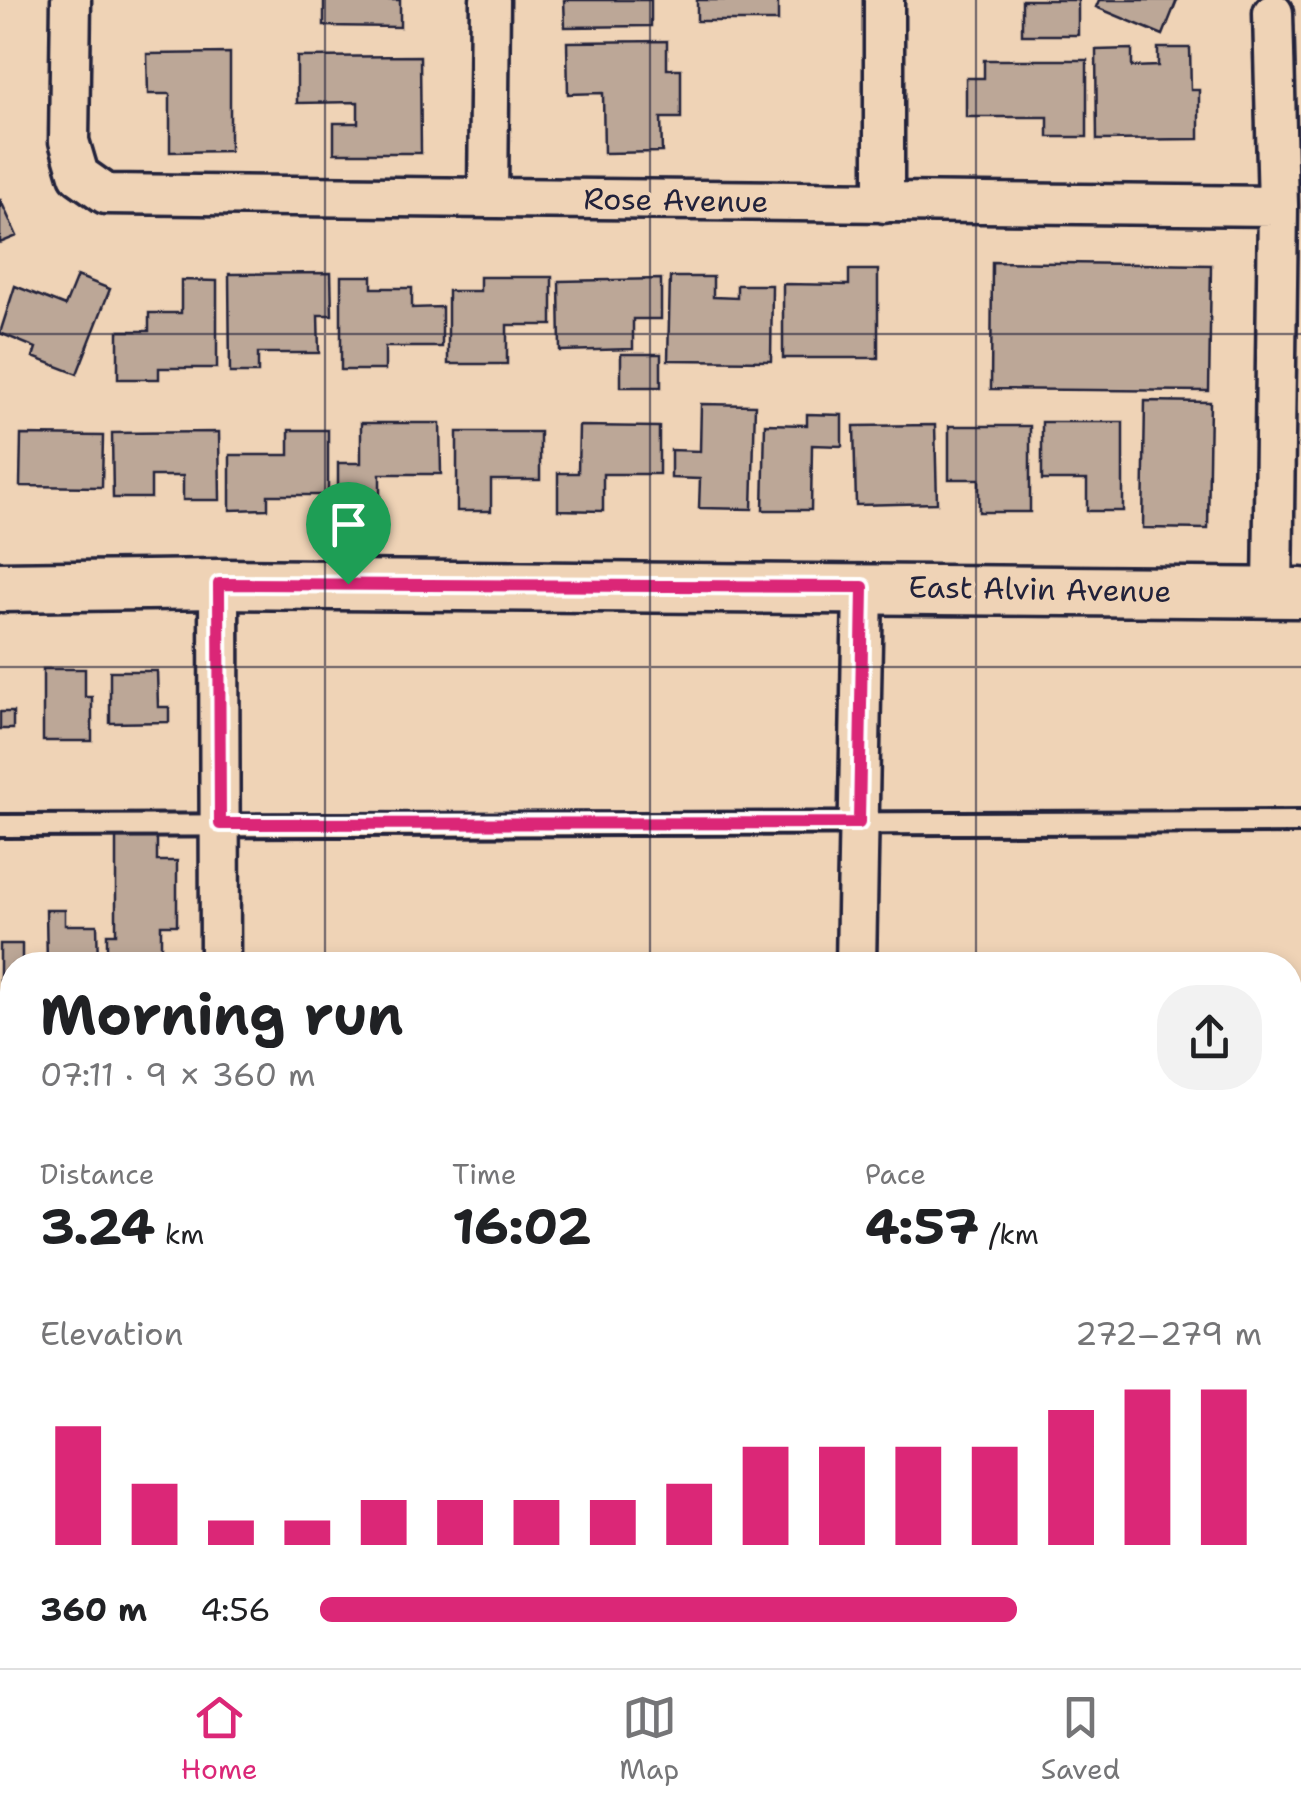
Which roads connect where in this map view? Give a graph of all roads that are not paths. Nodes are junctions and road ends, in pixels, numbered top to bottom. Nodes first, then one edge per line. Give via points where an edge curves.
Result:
1 (71, 0) edge
2 (490, 0) edge
3 (884, 0) edge
4 (1273, 13) dead end
5 (488, 196) junction
6 (884, 204) junction
7 (1278, 206) junction
8 (219, 584) junction
9 (0, 587) edge
10 (863, 587) junction
11 (1287, 592) edge
12 (1301, 822) edge
13 (859, 823) junction
14 (220, 824) junction
15 (0, 826) edge
16 (220, 952) edge
17 (856, 952) edge

1 - 5 street, Rose Avenue via 69,141 79,175 106,194
2 - 5 street
3 - 6 street
4 - 7 street
5 - 6 street, Rose Avenue
6 - 7 street, Rose Avenue
7 - 11 street
8 - 9 street, East Alvin Avenue
8 - 10 street, East Alvin Avenue
8 - 14 street
10 - 11 street, East Alvin Avenue
10 - 13 street
12 - 13 lane
13 - 14 lane
13 - 17 street
14 - 15 lane
14 - 16 street

